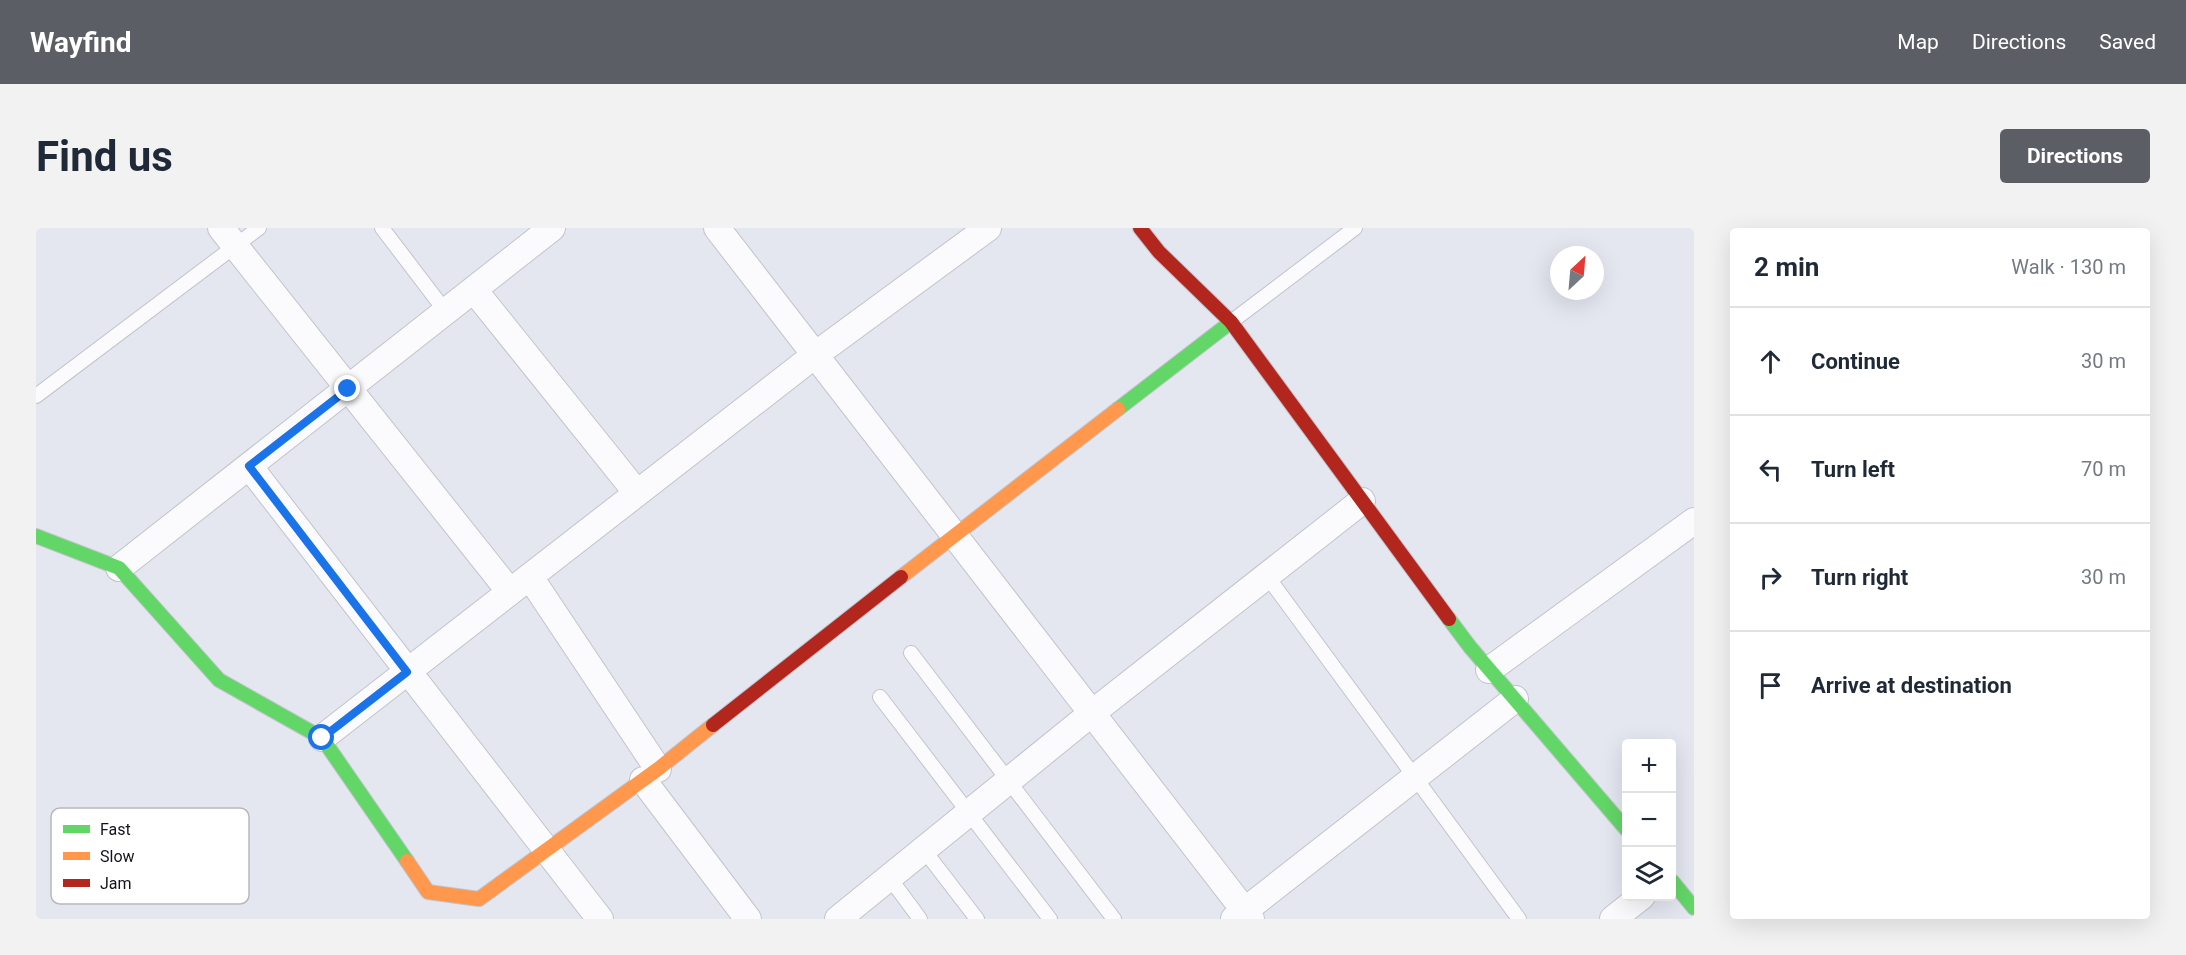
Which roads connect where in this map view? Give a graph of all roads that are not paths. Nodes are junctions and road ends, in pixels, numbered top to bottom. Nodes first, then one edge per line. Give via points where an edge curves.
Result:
1 (259, 228) edge
2 (382, 228) edge
3 (552, 228) edge
4 (717, 228) edge
5 (988, 228) edge
6 (1140, 228) edge
7 (1355, 228) edge
8 (228, 237) edge
9 (474, 290) junction
10 (446, 312) junction
11 (1231, 322) junction
12 (815, 355) junction
13 (348, 389) junction
14 (36, 396) edge
15 (249, 466) junction
16 (637, 493) junction
17 (1362, 501) junction
18 (1694, 520) edge
19 (954, 535) junction
20 (36, 536) edge
21 (119, 568) junction
22 (1268, 576) junction
23 (520, 584) junction
24 (911, 653) dead end
25 (1489, 670) junction
26 (407, 672) junction
27 (880, 697) dead end
28 (1515, 699) junction
29 (1092, 713) junction
30 (322, 738) junction
31 (650, 775) junction
32 (1415, 777) junction
33 (1009, 781) junction
34 (969, 813) junction
35 (1622, 824) edge
36 (547, 849) junction
37 (924, 850) junction
38 (889, 877) junction
39 (1676, 888) edge
40 (1637, 901) edge
41 (1694, 908) edge
42 (1244, 916) edge
43 (841, 918) edge
44 (600, 919) edge
45 (748, 919) edge
46 (920, 919) edge
47 (977, 919) edge
48 (1050, 919) edge
49 (1114, 919) edge
50 (1519, 919) edge
51 (1613, 919) edge

1 - 8 lane
2 - 10 lane
3 - 9 street
4 - 12 street
5 - 12 street
6 - 11 street via 1159,252
7 - 11 lane
8 - 13 street
8 - 14 lane
9 - 10 street
9 - 16 street
10 - 13 street
11 - 17 street
11 - 19 street
12 - 16 street
12 - 19 street
13 - 15 street
13 - 23 street
15 - 21 street
15 - 26 street
16 - 23 street
17 - 22 street
17 - 25 street
18 - 25 street
19 - 29 street
19 - 31 street
20 - 21 street
21 - 30 street via 219,680
22 - 29 street
22 - 32 lane
23 - 26 street
23 - 31 street
24 - 33 lane
25 - 28 street
26 - 30 street
26 - 36 street
27 - 34 lane
28 - 32 street
28 - 35 street
29 - 33 street
29 - 42 street
30 - 36 street via 428,892 479,898
31 - 36 street
31 - 45 street
32 - 42 street
32 - 50 lane
33 - 34 street
33 - 49 lane
34 - 37 street
34 - 48 lane
36 - 44 street
37 - 38 street
37 - 47 lane
38 - 43 street
38 - 46 lane
39 - 41 street
40 - 51 street

